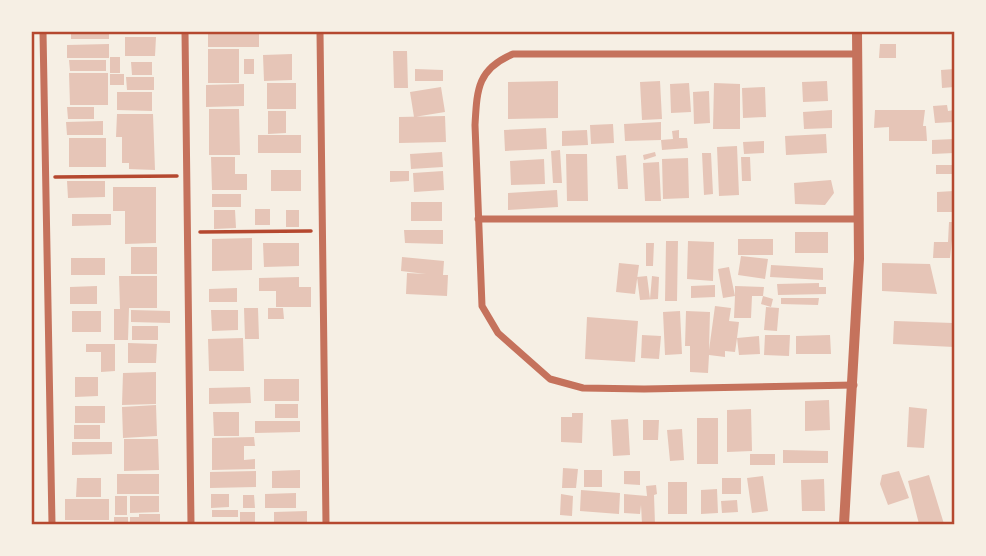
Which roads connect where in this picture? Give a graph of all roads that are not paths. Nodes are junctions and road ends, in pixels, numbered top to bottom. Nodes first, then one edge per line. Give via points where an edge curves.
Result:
1 (43, 32) edge
2 (185, 32) edge
3 (320, 32) edge
4 (857, 32) edge
5 (858, 54) junction
6 (478, 219) junction
7 (859, 219) junction
8 (854, 384) junction
9 (52, 524) edge
10 (191, 524) edge
11 (326, 524) edge
12 (844, 524) edge

1 - 9 street
2 - 10 street
3 - 11 street
4 - 5 street
5 - 6 street via 513,54 495,62 484,74 477,97
5 - 7 street
6 - 7 street
6 - 8 street via 480,297 485,316 550,380 607,388
7 - 8 street
8 - 12 street

